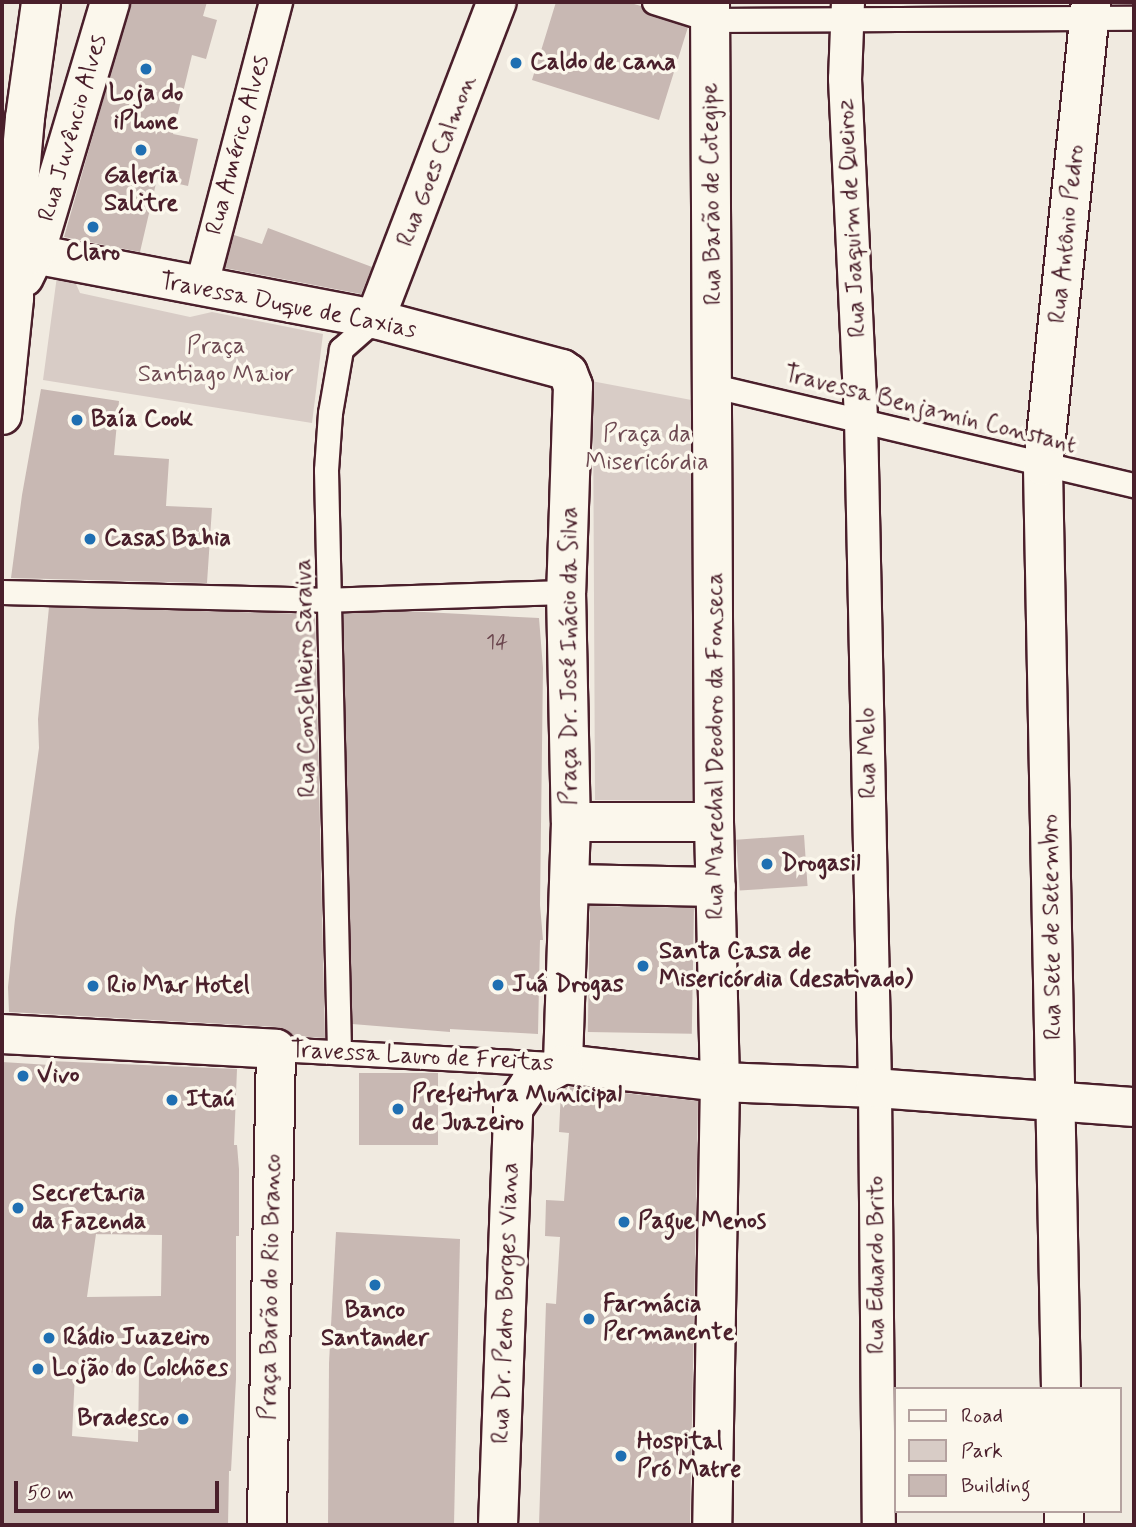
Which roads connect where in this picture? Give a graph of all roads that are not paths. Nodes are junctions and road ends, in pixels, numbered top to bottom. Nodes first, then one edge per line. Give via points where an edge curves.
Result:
1 (41, 2) edge
2 (110, 2) edge
3 (275, 2) edge
4 (497, 2) edge
5 (653, 2) edge
6 (1090, 9) edge
7 (848, 10) edge
8 (710, 11) edge
9 (1134, 18) edge
10 (24, 252) junction
11 (201, 288) junction
12 (374, 320) junction
13 (562, 369) joint
14 (715, 386) junction
15 (2, 415) edge
16 (861, 418) junction
17 (1043, 466) junction
18 (1134, 485) edge
19 (2, 592) edge
20 (566, 592) junction
21 (331, 599) junction
22 (571, 822) junction
23 (714, 822) junction
24 (570, 884) junction
25 (716, 887) junction
26 (2, 1034) edge
27 (276, 1049) junction
28 (339, 1052) junction
29 (564, 1065) junction
30 (720, 1082) junction
31 (875, 1088) junction
32 (1055, 1102) junction
33 (1134, 1107) edge
34 (1061, 1387) edge
35 (267, 1525) edge
36 (498, 1525) edge
37 (712, 1525) edge
38 (879, 1525) edge

1 - 10 street via 25,118
2 - 10 street, Rua Juvêncio Alves
3 - 11 street, Rua Américo Alves
4 - 12 street, Rua Goes Calmon
5 - 8 street
6 - 7 street
6 - 9 street
6 - 17 street, Rua Antônio Pedro
7 - 8 street
7 - 16 street, Rua Joaquim de Queiroz via 845,79
8 - 14 street, Rua Barão de Cotegipe
10 - 11 street, Travessa Duque de Caxias
10 - 15 street via 14,298
11 - 12 street, Travessa Duque de Caxias
12 - 13 street, Travessa Duque de Caxias
12 - 21 street, Rua Conselheiro Saraiva via 341,349 330,413 326,470
13 - 20 street, Praça Dr. José Inácio da Silva via 573,386
14 - 16 street, Travessa Benjamin Constant
14 - 23 street, Rua Marechal Deodoro da Fonseca
16 - 17 street, Travessa Benjamin Constant
16 - 31 street, Rua Melo
17 - 18 street, Travessa Benjamin Constant
17 - 32 street, Rua Sete de Setembro
19 - 21 street
20 - 21 street
20 - 22 street, Praça Dr. José Inácio da Silva
21 - 28 street, Rua Conselheiro Saraiva
22 - 23 street, Praça Dr. José Inácio da Silva
22 - 24 street, Praça Dr. José Inácio da Silva
23 - 25 street, Rua Marechal Deodoro da Fonseca
24 - 25 street
24 - 29 street, Praça Dr. José Inácio da Silva
25 - 30 street, Rua Marechal Deodoro da Fonseca
26 - 27 street, Travessa Lauro de Freitas
27 - 28 street, Travessa Lauro de Freitas
27 - 35 street, Praça Barão do Rio Branco
28 - 29 street, Travessa Lauro de Freitas
29 - 30 street, Travessa Lauro de Freitas
29 - 36 street, Rua Dr. Pedro Borges Viana via 531,1082 513,1109
30 - 31 street, Travessa Lauro de Freitas
30 - 37 street, Rua Marechal Deodoro da Fonseca
31 - 32 street, Travessa Lauro de Freitas
31 - 38 street, Rua Eduardo Brito
32 - 33 street, Travessa Lauro de Freitas
32 - 34 street, Rua Sete de Setembro

